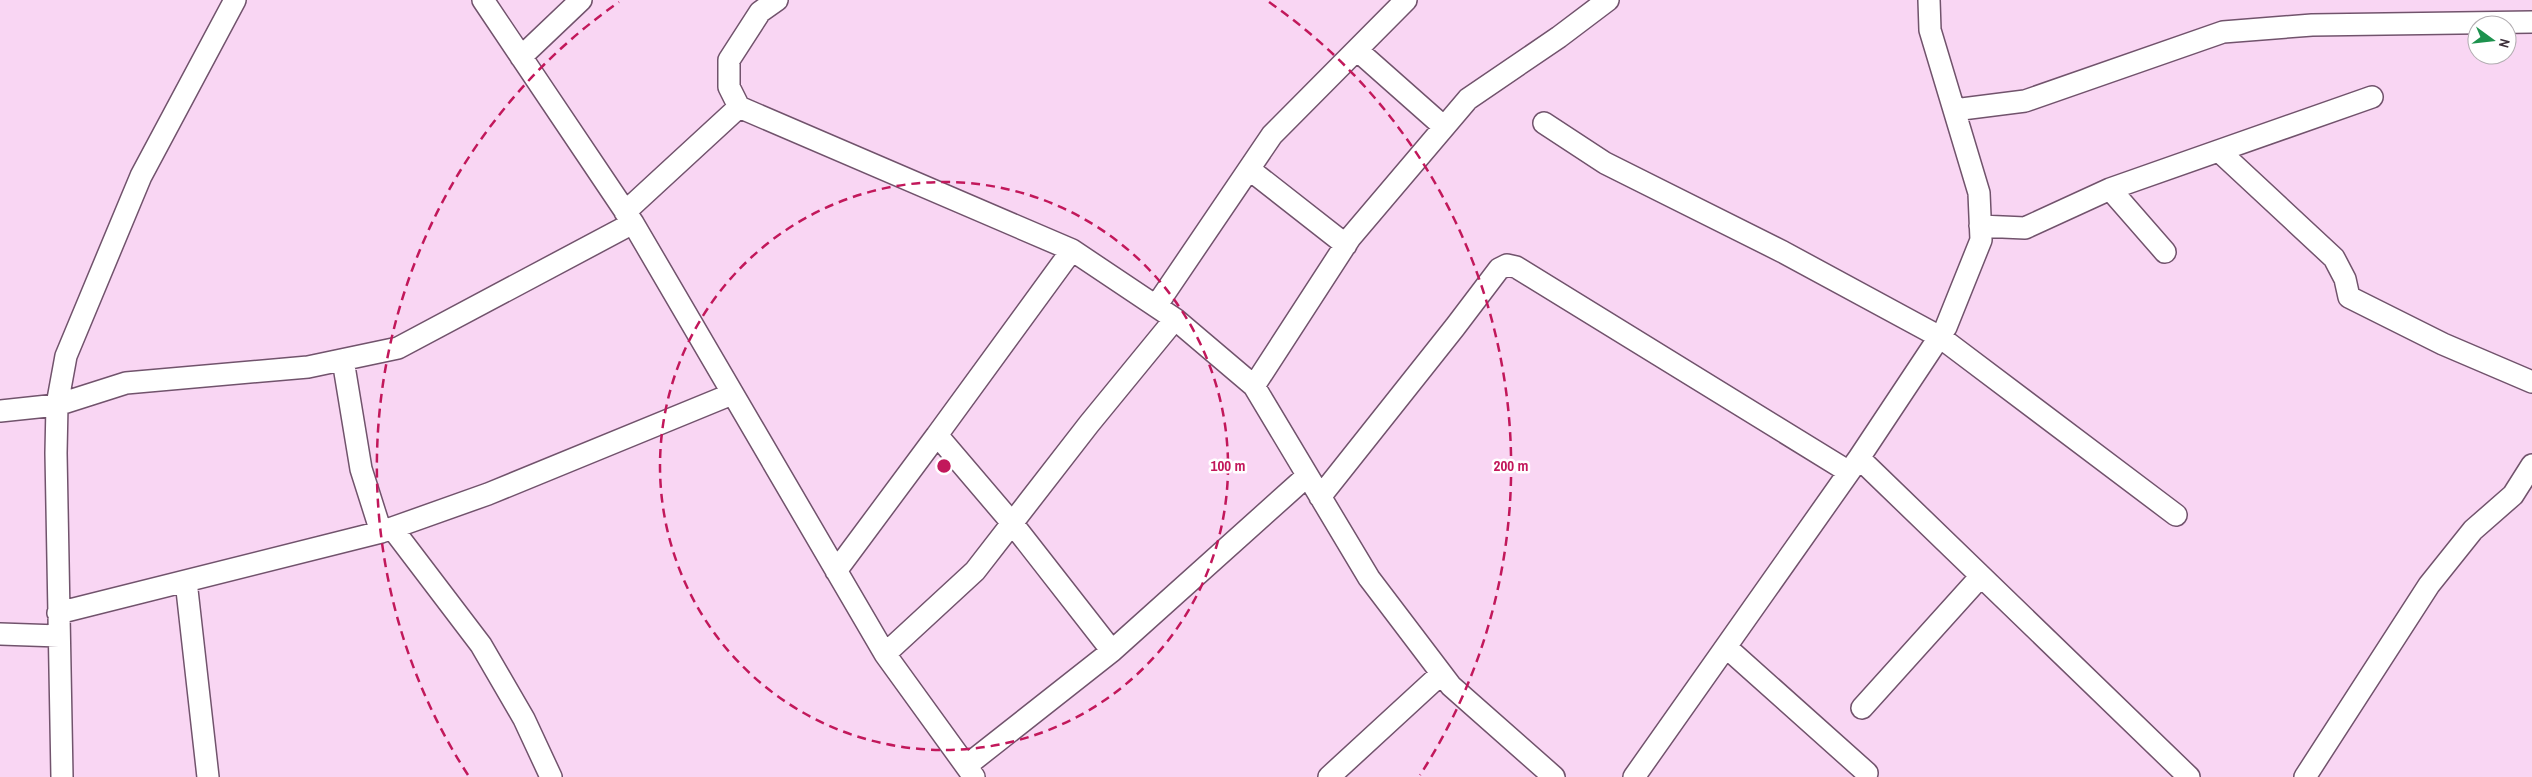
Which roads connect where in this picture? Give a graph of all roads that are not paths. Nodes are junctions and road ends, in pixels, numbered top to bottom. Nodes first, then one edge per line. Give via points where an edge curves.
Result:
1 (235, 0) edge
2 (483, 0) edge
3 (581, 0) edge
4 (777, 0) edge
5 (1406, 0) edge
6 (1608, 0) edge
7 (1929, 0) edge
8 (2532, 22) edge
9 (1357, 50) junction
10 (521, 57) junction
11 (2372, 97) dead end
12 (738, 107) junction
13 (1954, 110) junction
14 (1544, 122) dead end
15 (1444, 127) junction
16 (2219, 151) junction
17 (1249, 169) junction
18 (2110, 190) junction
19 (629, 217) junction
20 (1980, 226) junction
21 (1346, 246) junction
22 (1072, 250) junction
23 (2165, 252) dead end
24 (1156, 306) junction
25 (1175, 319) junction
26 (1940, 337) junction
27 (343, 360) junction
28 (2532, 382) edge
29 (1254, 386) junction
30 (732, 394) junction
31 (57, 405) junction
32 (0, 410) edge
33 (937, 435) junction
34 (1854, 465) junction
35 (2532, 465) edge
36 (1307, 476) junction
37 (1320, 497) junction
38 (2176, 515) dead end
39 (1012, 523) junction
40 (387, 530) junction
41 (836, 571) junction
42 (1981, 576) junction
43 (186, 581) junction
44 (58, 613) junction
45 (0, 634) edge
46 (59, 636) junction
47 (1726, 647) junction
48 (1112, 651) junction
49 (885, 654) junction
50 (1441, 674) junction
51 (1862, 708) dead end
52 (970, 772) edge
53 (1867, 773) dead end
54 (62, 777) edge
55 (208, 777) edge
56 (551, 777) edge
57 (1329, 777) edge
58 (1554, 777) edge
59 (1634, 777) edge
60 (2188, 777) edge
61 (2305, 777) edge

1 - 31 street via 141,176 66,356
2 - 10 street
3 - 10 street
4 - 12 street via 760,12 729,60 729,86
5 - 9 street
6 - 15 street via 1468,99
7 - 13 street via 1930,30
8 - 13 street via 2312,25 2223,32 2025,101
9 - 15 street
9 - 17 street via 1272,135
10 - 19 street
11 - 16 street
12 - 19 street
12 - 22 street
13 - 20 street via 1979,193
14 - 26 street via 1605,163 1783,252
15 - 21 street
16 - 18 street
16 - 28 street via 2334,258 2345,279 2349,297 2443,344
17 - 21 street
17 - 24 street
18 - 20 street via 2025,228
18 - 23 street
19 - 27 street via 398,348
19 - 30 street
20 - 26 street via 1981,240
21 - 29 street
22 - 24 street
22 - 33 street
24 - 25 street
25 - 29 street
25 - 39 street
26 - 34 street
26 - 38 street
27 - 31 street via 308,367 126,383
27 - 40 street via 361,469
29 - 36 street
30 - 40 street via 488,494
30 - 41 street
31 - 32 street
31 - 44 street
33 - 39 street
33 - 41 street
34 - 37 street via 1508,265 1499,268
34 - 42 street
34 - 47 street
35 - 61 street via 2513,495 2473,530 2429,585
36 - 37 street
36 - 48 street
37 - 50 street via 1369,578
39 - 48 street
39 - 49 street via 975,571
40 - 43 street
40 - 56 street via 481,646 524,719
41 - 49 street
42 - 51 street
42 - 60 street
43 - 44 street
43 - 55 street
44 - 46 street
45 - 46 street
46 - 54 street
47 - 53 street
47 - 59 street
48 - 52 street
49 - 52 street
50 - 57 street
50 - 58 street via 1450,686

